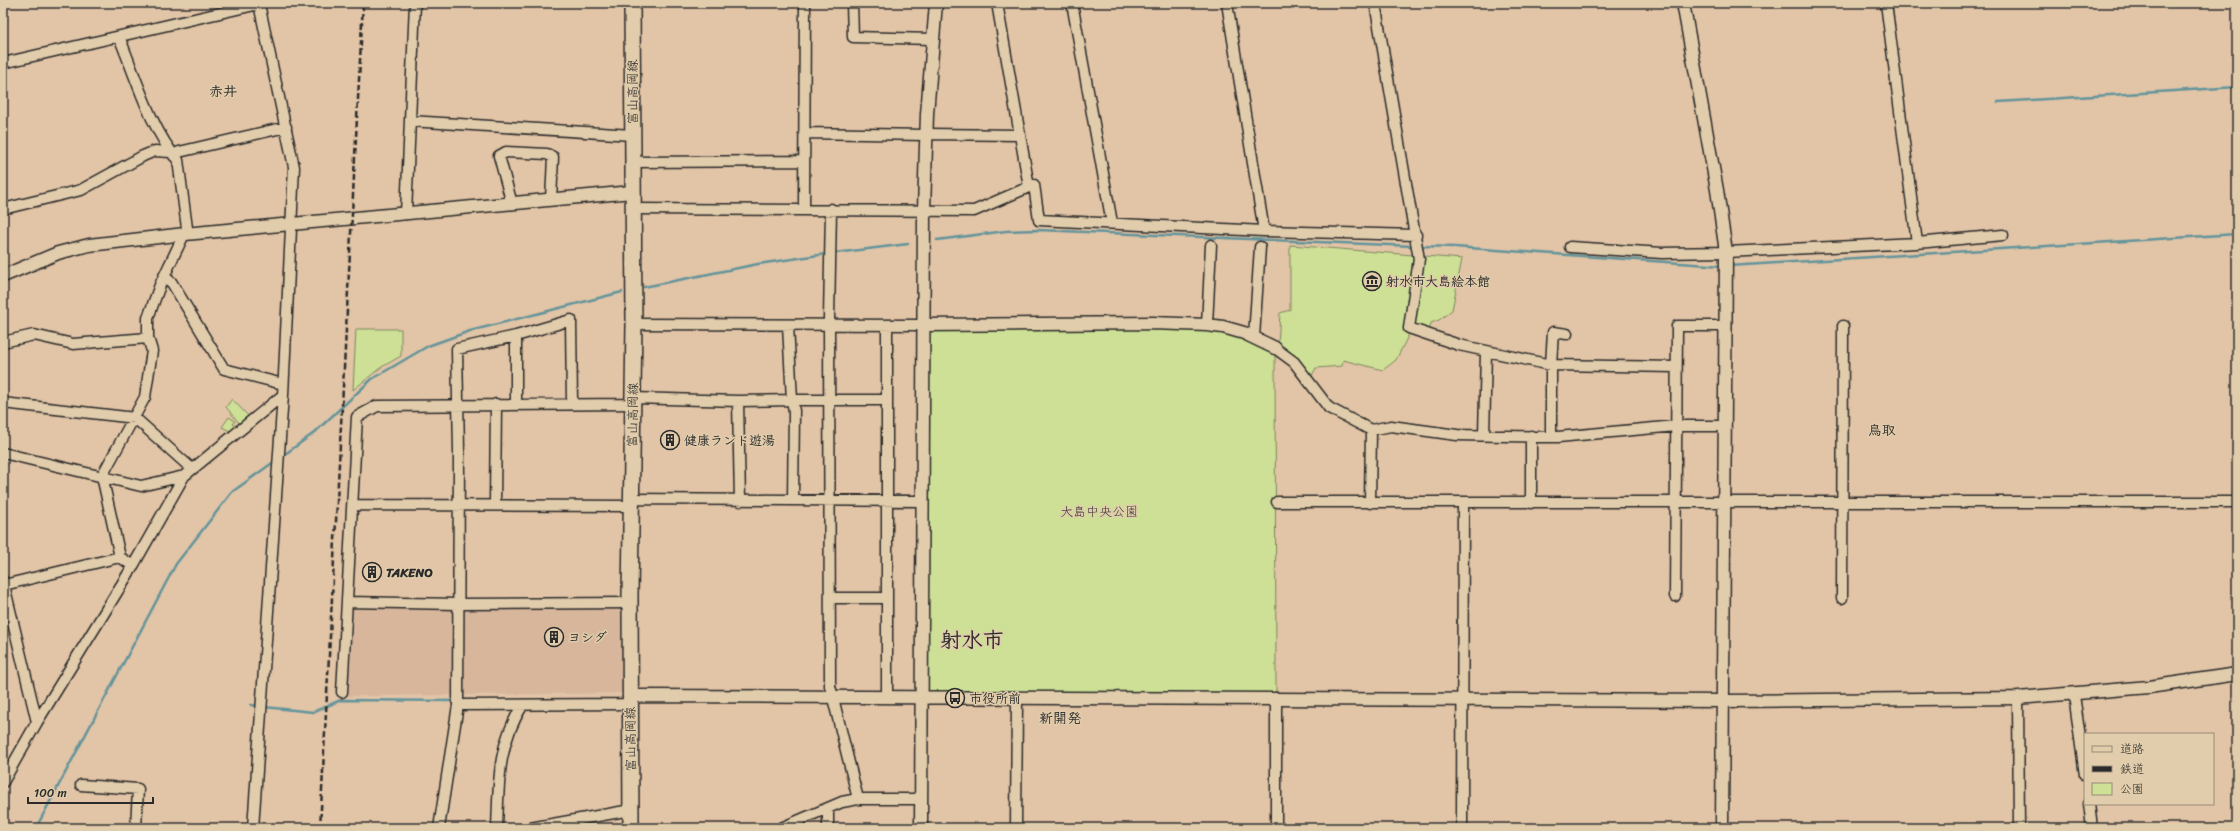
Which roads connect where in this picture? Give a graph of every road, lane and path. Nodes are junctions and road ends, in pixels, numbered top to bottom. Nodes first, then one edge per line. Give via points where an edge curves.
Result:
1 (415, 3) edge
2 (632, 3) edge
3 (805, 3) edge
4 (852, 3) edge
5 (936, 3) edge
6 (997, 3) edge
7 (1072, 3) edge
8 (1227, 3) edge
9 (1375, 3) edge
10 (1683, 3) edge
11 (1886, 3) edge
12 (122, 36) junction
13 (933, 39) junction
14 (3, 63) edge
15 (410, 121) junction
16 (286, 127) junction
17 (804, 133) junction
18 (926, 134) junction
19 (632, 135) junction
20 (1020, 135) junction
21 (172, 154) junction
22 (804, 161) junction
23 (632, 162) junction
24 (1034, 186) dead end
25 (632, 192) junction
26 (551, 200) junction
27 (512, 204) junction
28 (3, 209) edge
29 (632, 209) junction
30 (804, 209) junction
31 (831, 209) junction
32 (924, 210) junction
33 (406, 214) junction
34 (1112, 223) junction
35 (291, 224) junction
36 (1264, 231) junction
37 (185, 234) junction
38 (1416, 235) junction
39 (2003, 235) dead end
40 (1917, 243) junction
41 (1211, 245) dead end
42 (1260, 247) dead end
43 (1570, 247) dead end
44 (1726, 252) junction
45 (3, 276) edge
46 (164, 276) junction
47 (634, 324) junction
48 (788, 325) junction
49 (887, 325) junction
50 (923, 325) junction
51 (1207, 325) junction
52 (830, 326) junction
53 (1726, 326) junction
54 (1843, 326) dead end
55 (1567, 334) dead end
56 (516, 336) junction
57 (1254, 337) junction
58 (148, 338) junction
59 (3, 342) edge
60 (1275, 348) joint
61 (1486, 352) junction
62 (1550, 365) junction
63 (1676, 367) junction
64 (283, 384) junction
65 (282, 395) junction
66 (792, 400) junction
67 (887, 400) junction
68 (633, 401) junction
69 (738, 401) junction
70 (830, 401) junction
71 (3, 403) edge
72 (496, 404) junction
73 (516, 404) junction
74 (572, 404) junction
75 (458, 405) junction
76 (135, 418) junction
77 (1676, 426) junction
78 (1724, 426) junction
79 (1371, 430) junction
80 (1484, 435) junction
81 (1530, 436) junction
82 (1551, 437) junction
83 (3, 453) edge
84 (192, 469) junction
85 (102, 476) junction
86 (184, 476) junction
87 (793, 500) junction
88 (830, 500) junction
89 (887, 500) junction
90 (740, 501) junction
91 (922, 501) junction
92 (631, 502) junction
93 (1278, 502) dead end
94 (1464, 502) junction
95 (1676, 502) junction
96 (1725, 502) junction
97 (2237, 502) edge
98 (1370, 503) junction
99 (1531, 503) junction
100 (1843, 503) junction
101 (495, 504) junction
102 (354, 506) junction
103 (458, 506) junction
104 (120, 557) junction
105 (133, 566) junction
106 (4, 583) edge
107 (1675, 596) dead end
108 (831, 598) junction
109 (887, 598) junction
110 (1842, 598) dead end
111 (347, 602) junction
112 (630, 603) junction
113 (458, 604) junction
114 (2237, 674) edge
115 (342, 692) dead end
116 (2074, 695) junction
117 (832, 697) junction
118 (886, 697) junction
119 (920, 698) junction
120 (1276, 698) junction
121 (1462, 698) junction
122 (2018, 698) junction
123 (630, 699) junction
124 (1017, 699) junction
125 (1724, 701) junction
126 (458, 705) junction
127 (522, 706) junction
128 (37, 722) junction
129 (2084, 768) edge
130 (3, 782) edge
131 (82, 785) dead end
132 (858, 799) junction
133 (921, 799) junction
134 (2089, 805) edge
135 (828, 808) junction
136 (631, 810) junction
137 (136, 828) edge
138 (253, 828) edge
139 (439, 828) edge
140 (497, 828) edge
141 (530, 828) edge
142 (631, 828) edge
143 (781, 828) edge
144 (828, 828) edge
145 (921, 828) edge
146 (1016, 828) edge
147 (1276, 828) edge
148 (1462, 828) edge
149 (1722, 828) edge
150 (2019, 828) edge
151 (2092, 828) edge

1 - 15 street
2 - 19 main road, 富山高岡線
3 - 17 street
4 - 13 street via 853,37
5 - 13 street
6 - 20 street
7 - 34 street
8 - 36 street
9 - 38 street
10 - 44 street
11 - 40 street
12 - 14 street
12 - 16 street via 260,4
12 - 21 street via 120,39 153,119
13 - 18 street
15 - 19 street
15 - 33 street
16 - 21 street
16 - 35 street via 294,167
17 - 18 street
17 - 22 street
18 - 20 street
18 - 32 street
19 - 23 main road, 富山高岡線
20 - 32 street via 1029,187 974,211
21 - 28 street via 156,151 81,190
21 - 37 street via 178,160 187,228
22 - 23 street
22 - 30 street
23 - 25 main road, 富山高岡線
24 - 34 street via 1039,220
25 - 26 street
25 - 29 main road, 富山高岡線
26 - 27 street
26 - 27 street via 553,158 547,154 506,152 499,156
27 - 33 street
29 - 30 street
29 - 47 main road, 富山高岡線
30 - 31 street
31 - 32 street
31 - 52 street
32 - 50 street
33 - 35 street
34 - 36 street
35 - 37 street
35 - 64 street
36 - 38 street
37 - 45 street via 89,245 58,253
37 - 46 street
38 - 61 street via 1419,259 1409,328
39 - 40 street
40 - 44 street
41 - 51 street
42 - 57 street
43 - 44 street via 1662,253
44 - 53 street
46 - 58 street via 148,318
46 - 64 street via 172,283 224,369
47 - 48 street
47 - 68 main road, 富山高岡線
48 - 52 street
48 - 66 street
49 - 50 street
49 - 52 street
49 - 67 street
50 - 51 street
50 - 91 street
51 - 57 street via 1223,327
52 - 70 street
53 - 63 street via 1677,326
53 - 78 street
54 - 100 street
55 - 62 street via 1553,332
56 - 73 street
56 - 74 street via 570,320
56 - 75 street via 456,349
57 - 60 street
58 - 59 street via 73,344 34,335
58 - 76 street via 152,351 146,397
60 - 79 street via 1294,362 1329,408
61 - 62 street
61 - 80 street
62 - 63 street
62 - 82 street
63 - 77 street
64 - 65 street
65 - 84 street
65 - 138 street
66 - 69 street
66 - 70 street
66 - 87 street
67 - 70 street
67 - 89 street
68 - 69 street
68 - 74 street
68 - 92 main road, 富山高岡線
69 - 90 street
70 - 88 street
71 - 76 street
72 - 73 street
72 - 75 street
72 - 101 street
73 - 74 street
75 - 102 street via 377,406 357,417
75 - 103 street
76 - 84 street
76 - 85 street
77 - 78 street
77 - 82 street
77 - 95 street
78 - 96 street
79 - 80 street via 1391,426 1457,435
79 - 98 street
80 - 81 street
81 - 82 street
81 - 99 street
83 - 85 street
84 - 86 street
85 - 86 street via 142,486
85 - 104 street
86 - 105 street
87 - 88 street
87 - 90 street
88 - 89 street
88 - 108 street
89 - 91 street
89 - 109 street
90 - 92 street
91 - 119 street
92 - 101 street
92 - 112 main road, 富山高岡線
93 - 98 street
94 - 98 street
94 - 99 street
94 - 121 street
95 - 96 street
95 - 99 street
95 - 107 street
96 - 100 street
96 - 125 street
97 - 100 street
100 - 110 street
101 - 103 street
102 - 103 street
102 - 111 street
103 - 113 street
104 - 105 street
104 - 106 street
105 - 128 street
106 - 128 street
108 - 109 street
108 - 117 street
109 - 118 street
111 - 113 street
111 - 115 street
112 - 113 street
112 - 123 main road, 富山高岡線
113 - 126 street
114 - 116 street
116 - 122 street
116 - 129 street
117 - 118 street
117 - 123 street via 637,696
117 - 132 street
118 - 119 street
119 - 124 street
119 - 133 street
120 - 121 street
120 - 124 street
120 - 147 street
121 - 125 street
121 - 148 street
122 - 125 street
122 - 150 street
123 - 127 street via 625,704
123 - 136 main road, 富山高岡線
124 - 146 street
125 - 149 street
126 - 127 street
126 - 139 street
127 - 140 street via 502,752
128 - 130 street
131 - 137 street via 138,789
132 - 133 street
132 - 135 street
133 - 145 street
134 - 151 street
135 - 143 street
135 - 144 street
136 - 141 street
136 - 142 main road, 富山高岡線

